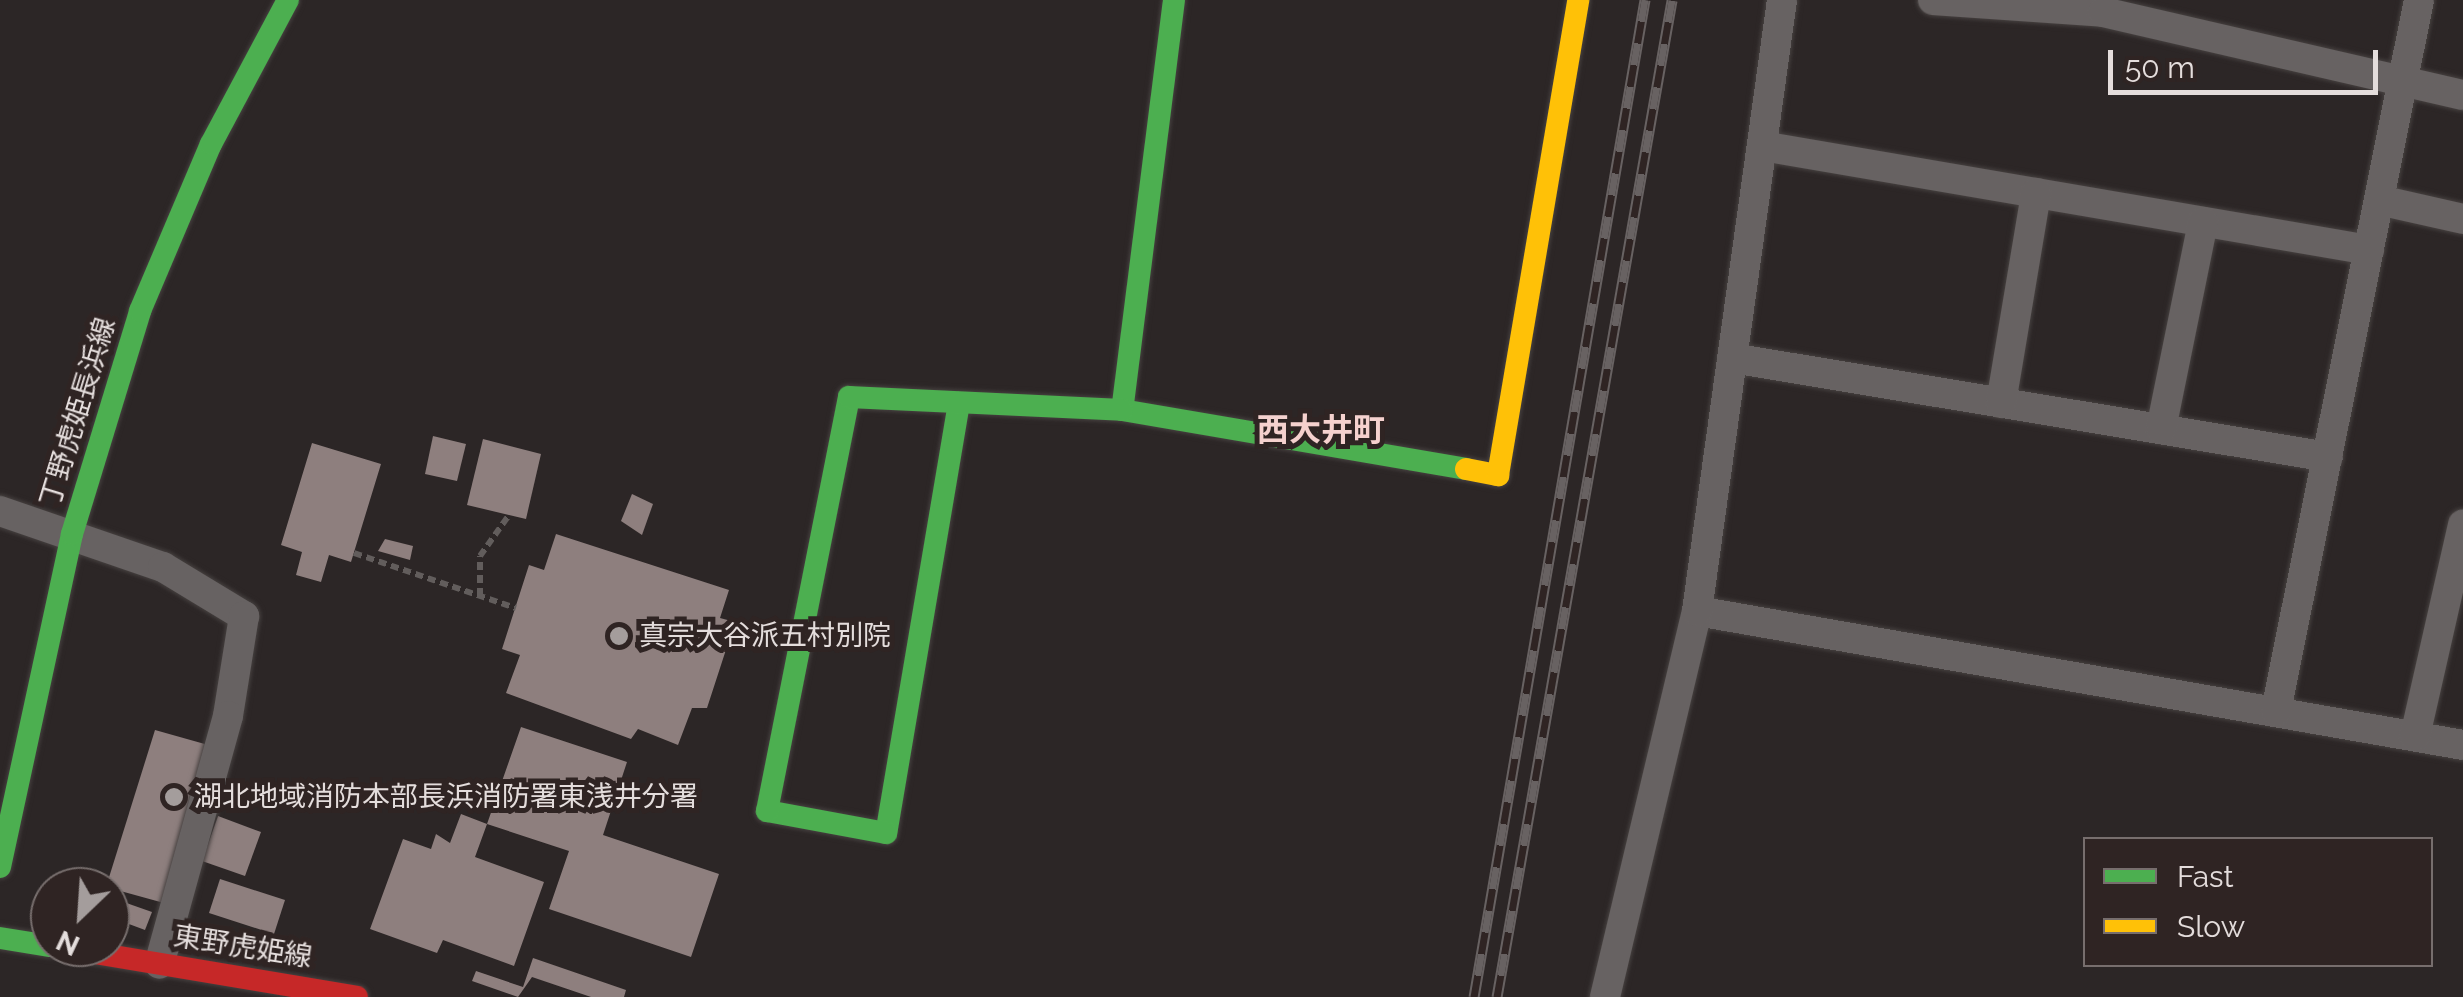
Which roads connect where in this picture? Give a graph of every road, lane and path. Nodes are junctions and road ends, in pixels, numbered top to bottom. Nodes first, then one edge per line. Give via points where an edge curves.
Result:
1 (288, 0) edge
2 (1174, 0) edge
3 (1578, 0) edge
4 (1782, 0) edge
5 (1933, 0) edge
6 (2419, 0) edge
7 (2402, 82) junction
8 (2463, 95) edge
9 (1762, 146) junction
10 (2036, 194) junction
11 (2379, 200) junction
12 (2463, 219) edge
13 (2203, 222) junction
14 (2369, 250) junction
15 (1732, 358) junction
16 (958, 402) junction
17 (2001, 402) junction
18 (1122, 410) junction
19 (2161, 429) junction
20 (2328, 457) junction
21 (0, 512) edge
22 (509, 515) dead end
23 (2463, 524) edge
24 (72, 534) junction
25 (354, 554) dead end
26 (480, 596) junction
27 (516, 608) dead end
28 (1697, 611) junction
29 (2276, 711) junction
30 (2415, 736) junction
31 (2463, 744) edge
32 (0, 867) edge
33 (0, 938) edge
34 (30, 943) edge
35 (130, 959) edge
36 (159, 964) junction
37 (350, 996) edge
38 (1605, 997) edge

1 - 24 street, 丁野虎姫長浜線 via 211,144 140,312
2 - 18 street
3 - 18 street via 1498,475
4 - 9 street
5 - 7 street via 2102,12
6 - 7 street
7 - 8 street
7 - 11 street
9 - 10 street
9 - 15 street
10 - 13 street
10 - 17 street
11 - 12 street
11 - 14 street
13 - 14 street
13 - 19 street
14 - 20 street
15 - 17 street
15 - 28 street
16 - 16 street via 850,398 767,811 886,833
16 - 18 street
17 - 19 street
19 - 20 street
20 - 29 street
21 - 24 street
22 - 26 path via 480,556
23 - 30 street
24 - 32 street, 丁野虎姫長浜線
24 - 36 street via 163,567 244,616 228,716
25 - 26 path
26 - 27 path
28 - 29 street
28 - 38 street
29 - 30 street
30 - 31 street
33 - 34 street
35 - 36 street, 東野虎姫線
36 - 37 street, 東野虎姫線

